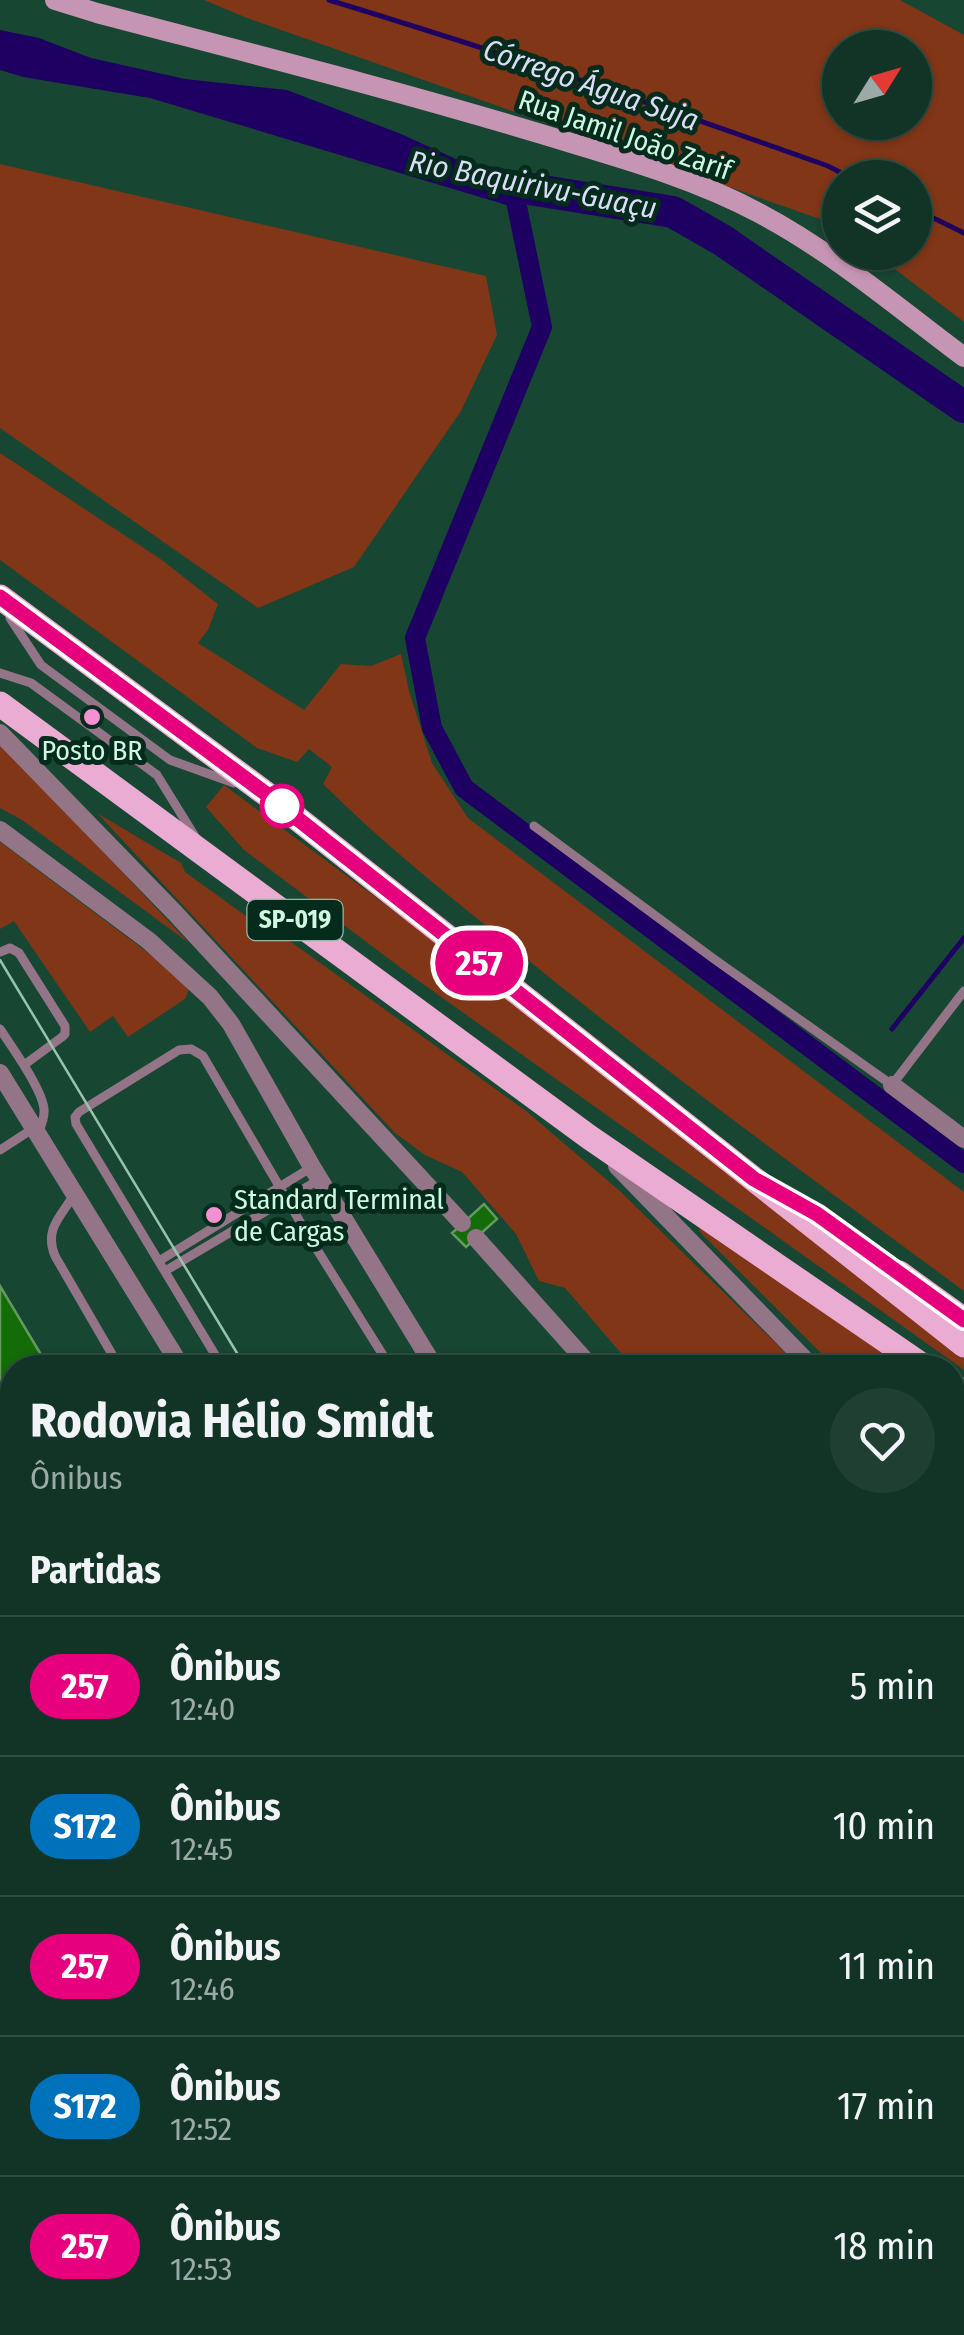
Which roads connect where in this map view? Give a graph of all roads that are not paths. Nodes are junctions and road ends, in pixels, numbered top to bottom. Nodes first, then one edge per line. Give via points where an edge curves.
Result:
1 (55, 0) edge
2 (100, 7) edge
3 (964, 357) edge
4 (0, 596) edge
5 (0, 607) edge
6 (0, 674) edge
7 (0, 704) edge
8 (0, 733) edge
9 (265, 793) junction
10 (534, 826) dead end
11 (0, 830) edge
12 (208, 856) junction
13 (0, 952) edge
14 (964, 990) edge
15 (0, 1029) edge
16 (24, 1065) junction
17 (0, 1073) edge
18 (892, 1085) junction
19 (35, 1132) junction
20 (589, 1137) junction
21 (964, 1139) edge
22 (0, 1150) edge
23 (316, 1173) junction
24 (754, 1179) junction
25 (280, 1187) junction
26 (74, 1194) junction
27 (287, 1199) junction
28 (462, 1224) dead end
29 (476, 1238) dead end
30 (159, 1261) junction
31 (165, 1271) junction
32 (964, 1320) edge
33 (964, 1344) edge
34 (112, 1355) edge
35 (174, 1355) edge
36 (214, 1355) edge
37 (383, 1355) edge
38 (428, 1355) edge
39 (580, 1355) edge
40 (800, 1355) edge
41 (907, 1355) edge

1 - 2 main road, Rua Jamil João Zarif
2 - 3 main road, Rua Jamil João Zarif via 704,186 819,248
4 - 9 main road, SP-019
5 - 9 lane via 41,664 170,760
6 - 12 lane via 31,683 158,775
7 - 12 main road, SP-019
8 - 28 street
9 - 24 main road, SP-019
10 - 18 lane
11 - 23 street via 149,940 210,997
12 - 20 main road, SP-019
13 - 16 lane via 20,953 65,1026 65,1034
14 - 18 lane
15 - 16 lane
16 - 19 lane via 44,1110
17 - 19 street
18 - 21 street
19 - 22 lane
19 - 26 street
20 - 40 street
20 - 41 main road, SP-019
23 - 25 lane
23 - 27 lane
23 - 38 street
24 - 32 main road via 817,1214
24 - 33 main road, SP-019
25 - 27 lane
25 - 30 lane
25 - 30 lane via 203,1056 179,1050 75,1116
26 - 34 lane via 50,1242
26 - 35 street
27 - 31 lane
27 - 37 lane
29 - 39 street
30 - 31 lane
31 - 36 lane

